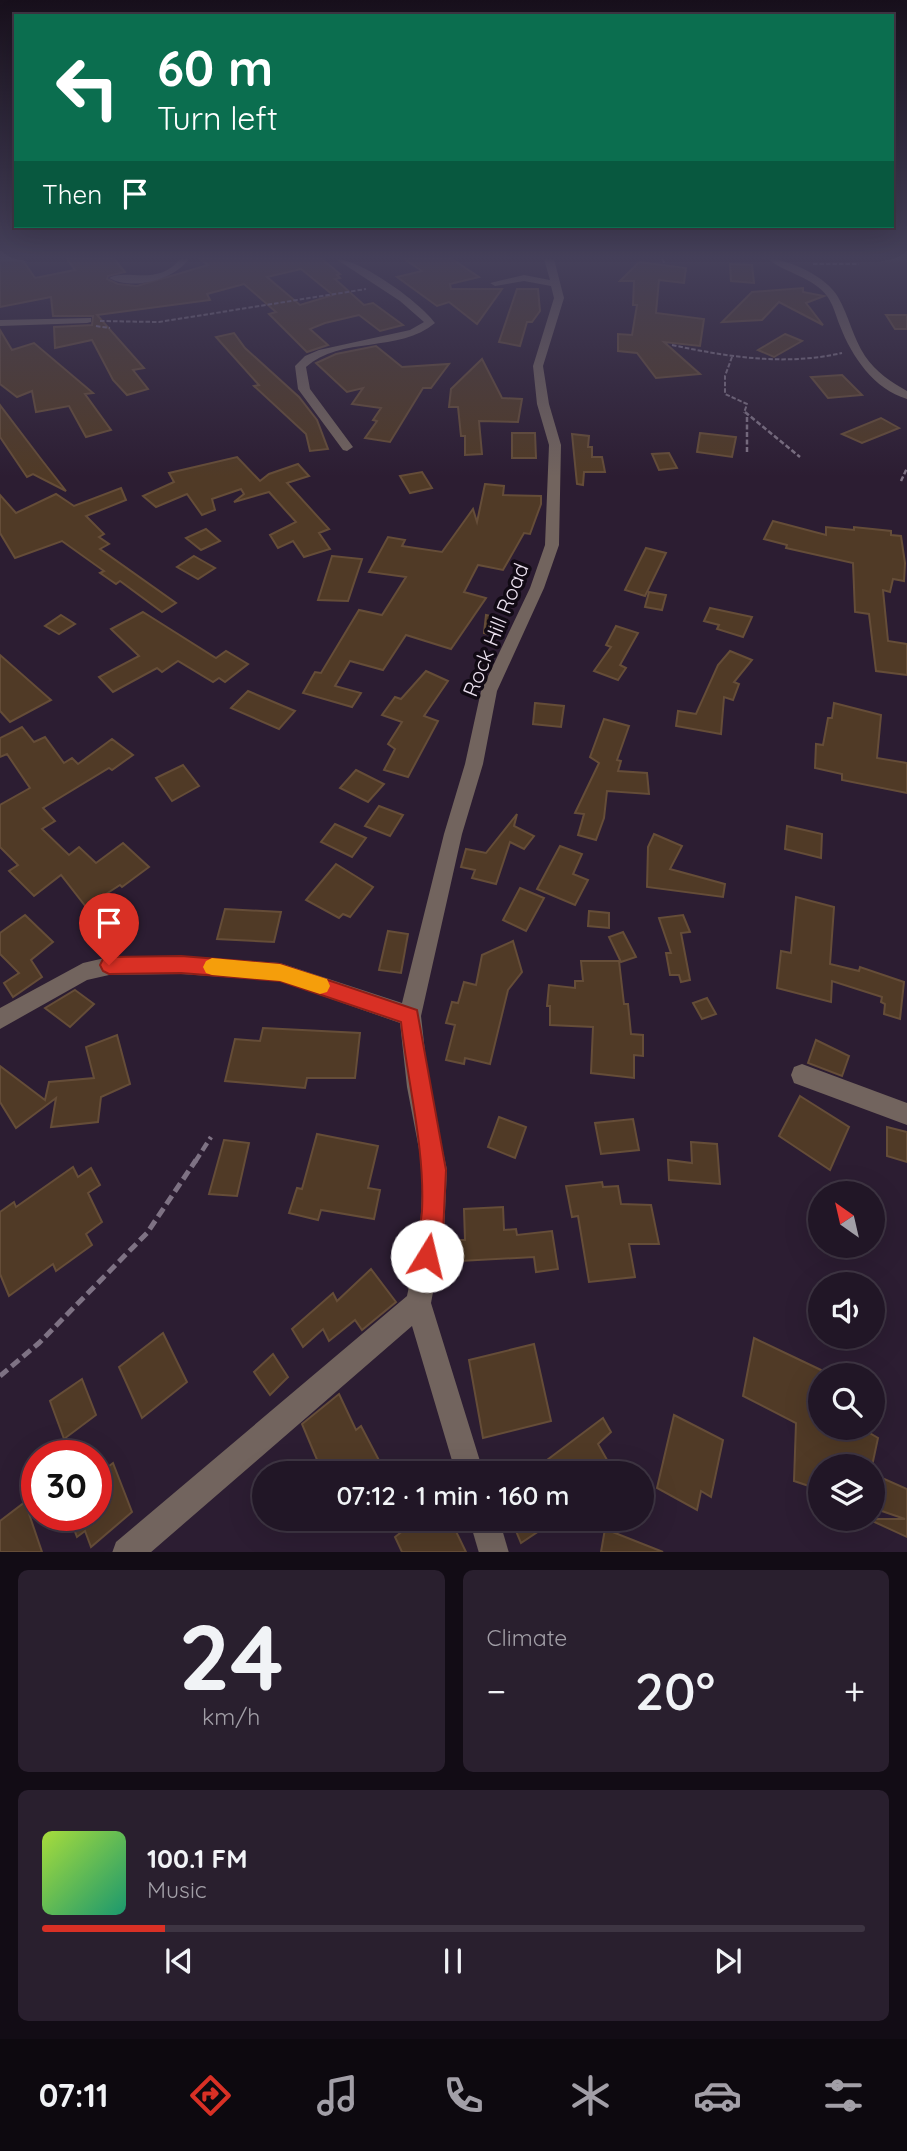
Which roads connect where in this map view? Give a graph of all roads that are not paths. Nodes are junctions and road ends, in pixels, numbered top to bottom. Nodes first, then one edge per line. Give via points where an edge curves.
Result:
1 (415, 331) edge
2 (549, 331) edge
3 (847, 331) edge
4 (907, 396) edge
5 (347, 447) dead end
6 (410, 1016) junction
7 (0, 1019) edge
8 (802, 1075) dead end
9 (907, 1114) edge
10 (418, 1303) junction
11 (466, 1461) edge
12 (488, 1531) edge
13 (127, 1552) edge
14 (494, 1552) edge

1 - 5 street via 323,352 300,366 304,389
2 - 6 street, Rock Hill Road via 538,366 542,404 555,445 552,545 489,691
3 - 4 street via 854,350 874,375
6 - 7 street via 280,972 109,965 83,972
6 - 10 street, Rock Hill Road via 435,1170 432,1233
8 - 9 street
10 - 11 street
10 - 13 street
12 - 14 street

